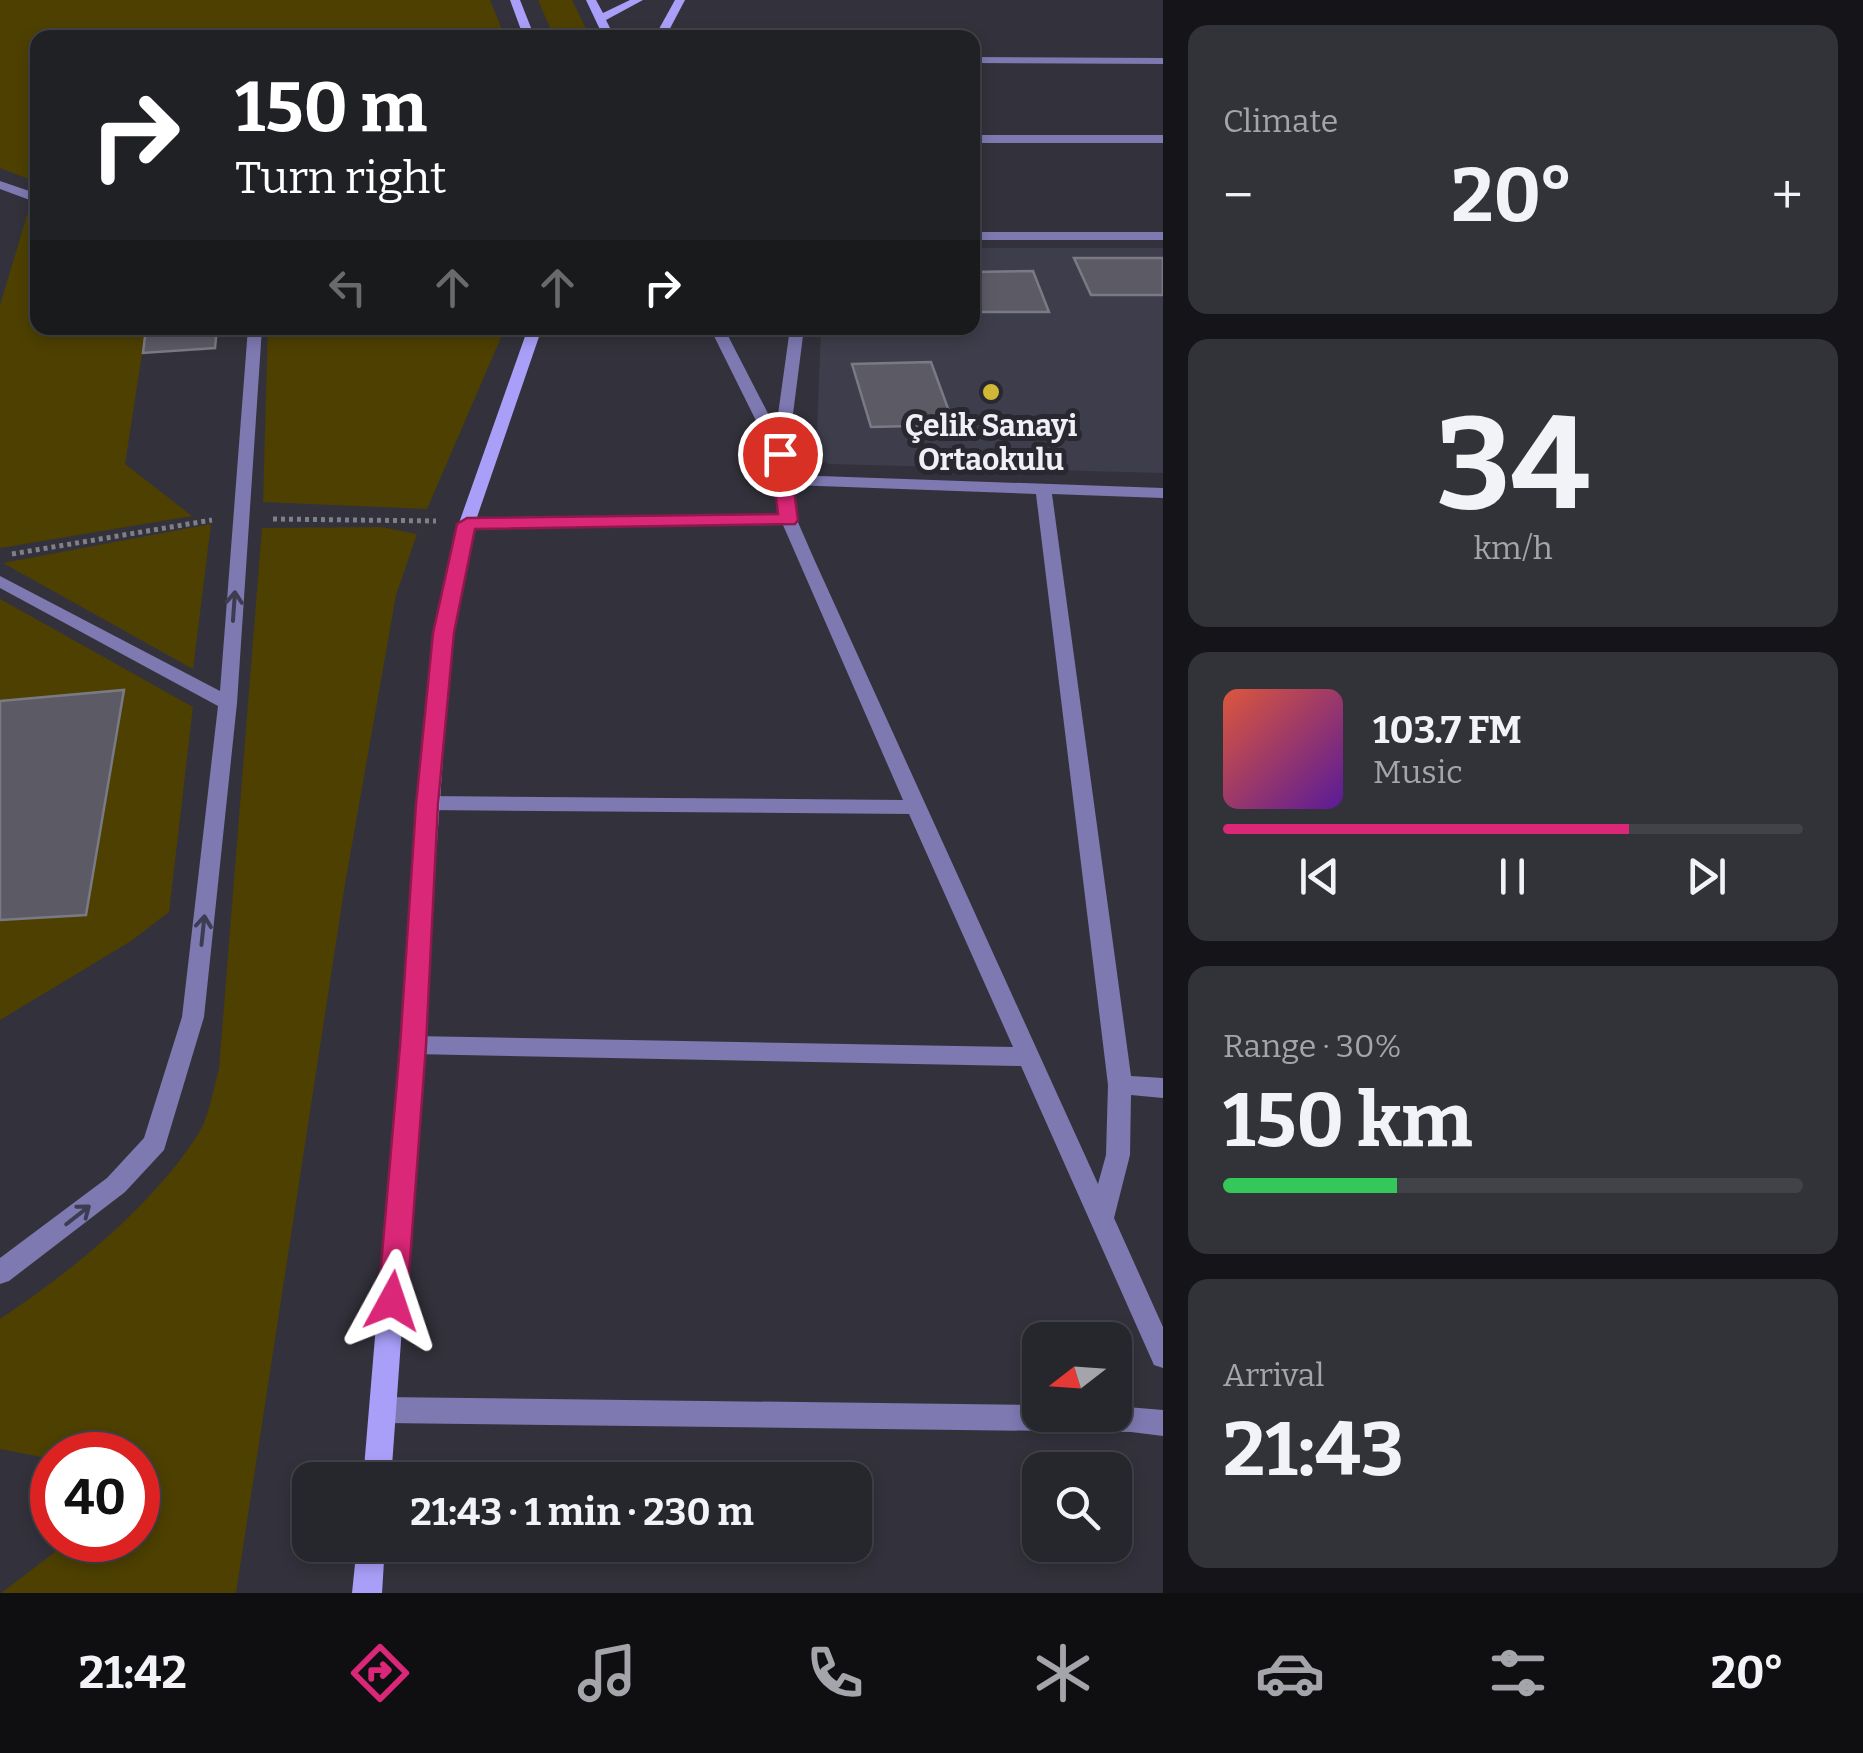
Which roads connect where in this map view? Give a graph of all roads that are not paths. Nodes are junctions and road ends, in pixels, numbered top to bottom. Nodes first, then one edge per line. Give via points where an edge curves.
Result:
1 (515, 0) edge
2 (591, 0) edge
3 (638, 0) edge
4 (680, 0) edge
5 (600, 18) junction
6 (527, 30) edge
7 (606, 30) edge
8 (663, 30) edge
9 (980, 60) edge
10 (1163, 61) edge
11 (980, 139) edge
12 (1163, 139) edge
13 (1, 190) edge
14 (30, 197) edge
15 (980, 236) edge
16 (1163, 236) edge
17 (254, 335) edge
18 (532, 335) edge
19 (720, 335) edge
20 (796, 335) edge
21 (780, 454) junction
22 (781, 480) junction
23 (1043, 488) junction
24 (1163, 492) edge
25 (788, 520) junction
26 (467, 524) junction
27 (0, 582) edge
28 (228, 703) junction
29 (427, 804) junction
30 (915, 806) junction
31 (413, 1046) junction
32 (1030, 1057) junction
33 (1120, 1085) junction
34 (1163, 1088) edge
35 (1102, 1217) junction
36 (0, 1273) edge
37 (1163, 1356) edge
38 (384, 1410) junction
39 (1163, 1423) edge
40 (379, 1462) edge
41 (370, 1562) edge
42 (367, 1593) edge

1 - 6 street
2 - 5 street
3 - 5 street
4 - 8 street
5 - 7 street
9 - 10 street
11 - 12 street
13 - 14 street
15 - 16 street
28 -> 17 street
18 - 26 street
19 - 21 street
20 - 21 street
21 - 22 street
22 - 23 street
22 - 25 street
23 - 24 street
23 - 33 street
25 - 26 street
25 - 30 street
26 - 29 street via 443,633
27 - 28 street
36 -> 28 street via 116,1185 154,1143 193,1018
29 - 30 street
29 - 31 street
30 - 32 street
31 - 32 street
31 - 38 street
32 - 35 street
33 - 34 street
33 - 35 street via 1118,1154
35 - 37 street
38 - 39 street
38 - 40 street
41 - 42 street

